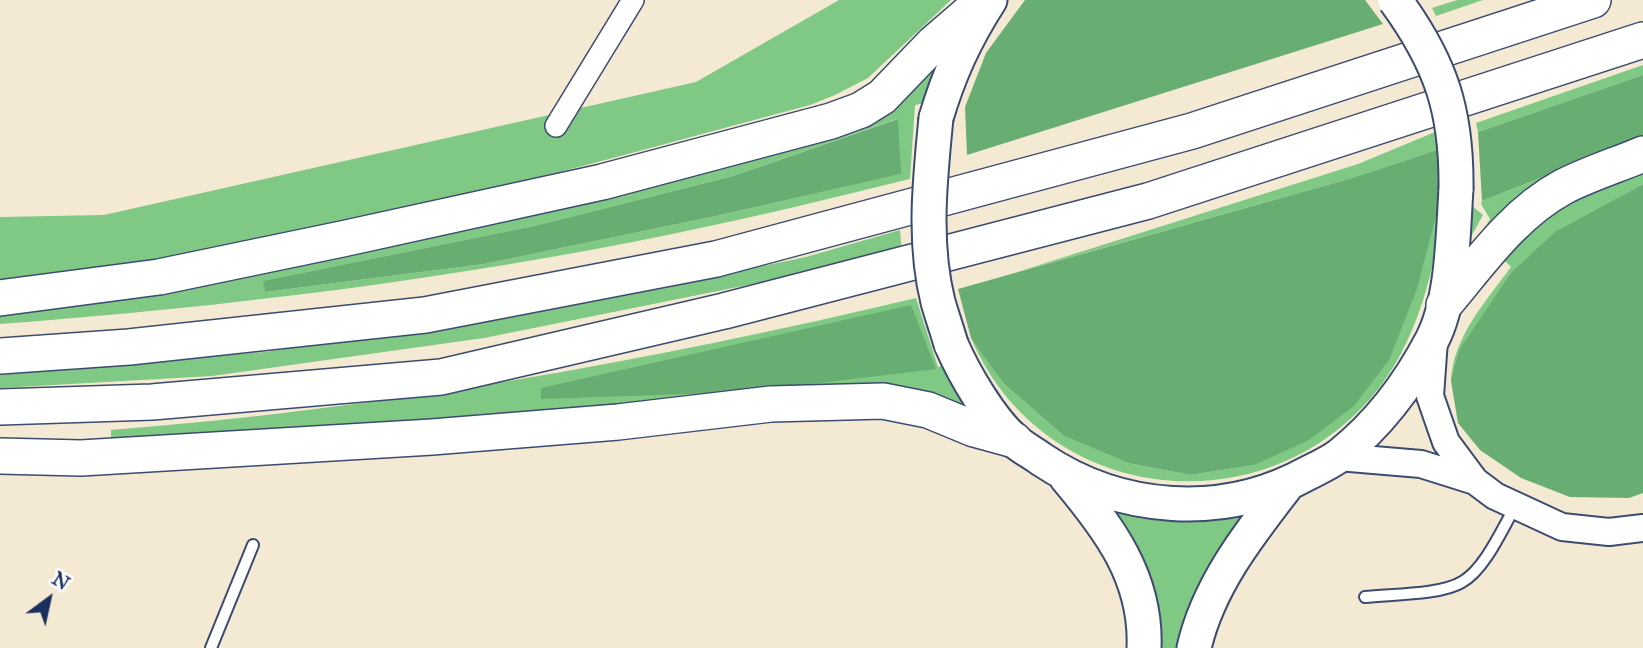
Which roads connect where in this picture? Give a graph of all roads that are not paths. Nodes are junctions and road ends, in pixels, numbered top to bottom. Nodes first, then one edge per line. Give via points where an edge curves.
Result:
1 (633, 0) edge
2 (984, 0) edge
3 (990, 0) edge
4 (1395, 0) edge
5 (1592, 0) edge
6 (1643, 40) edge
7 (556, 126) dead end
8 (1643, 154) edge
9 (0, 299) edge
10 (1439, 322) junction
11 (0, 356) edge
12 (0, 407) edge
13 (1014, 440) junction
14 (0, 456) edge
15 (1338, 457) junction
16 (1062, 472) junction
17 (1475, 481) junction
18 (1287, 485) junction
19 (1515, 507) junction
20 (1643, 528) edge
21 (253, 545) dead end
22 (1365, 597) dead end
23 (211, 648) edge
24 (1144, 648) edge
25 (1194, 648) edge

1 - 7 street
2 - 9 highway via 882,97 831,121 602,182 355,237 159,277
3 - 13 main road, bridge via 947,79 936,118 930,242 938,301 951,344 963,371
4 - 10 main road, bridge via 1424,44 1453,120 1457,155 1453,244
5 - 11 highway via 1192,131 716,259 425,315
6 - 12 highway via 1148,201 724,311 441,377 152,402
8 - 10 highway via 1563,187 1535,205 1506,232
10 - 15 main road via 1401,391
10 - 17 street via 1430,396 1446,442
13 - 14 highway via 928,410 883,401 771,404 418,438 81,458
13 - 16 main road
15 - 17 street via 1421,464
15 - 18 main road
16 - 18 main road via 1118,496 1156,503 1233,501
16 - 24 main road via 1120,547 1135,582
17 - 19 street
18 - 25 main road via 1222,578
19 - 20 street via 1562,527 1609,532
19 - 22 lane via 1482,563 1462,582 1435,590
21 - 23 lane

